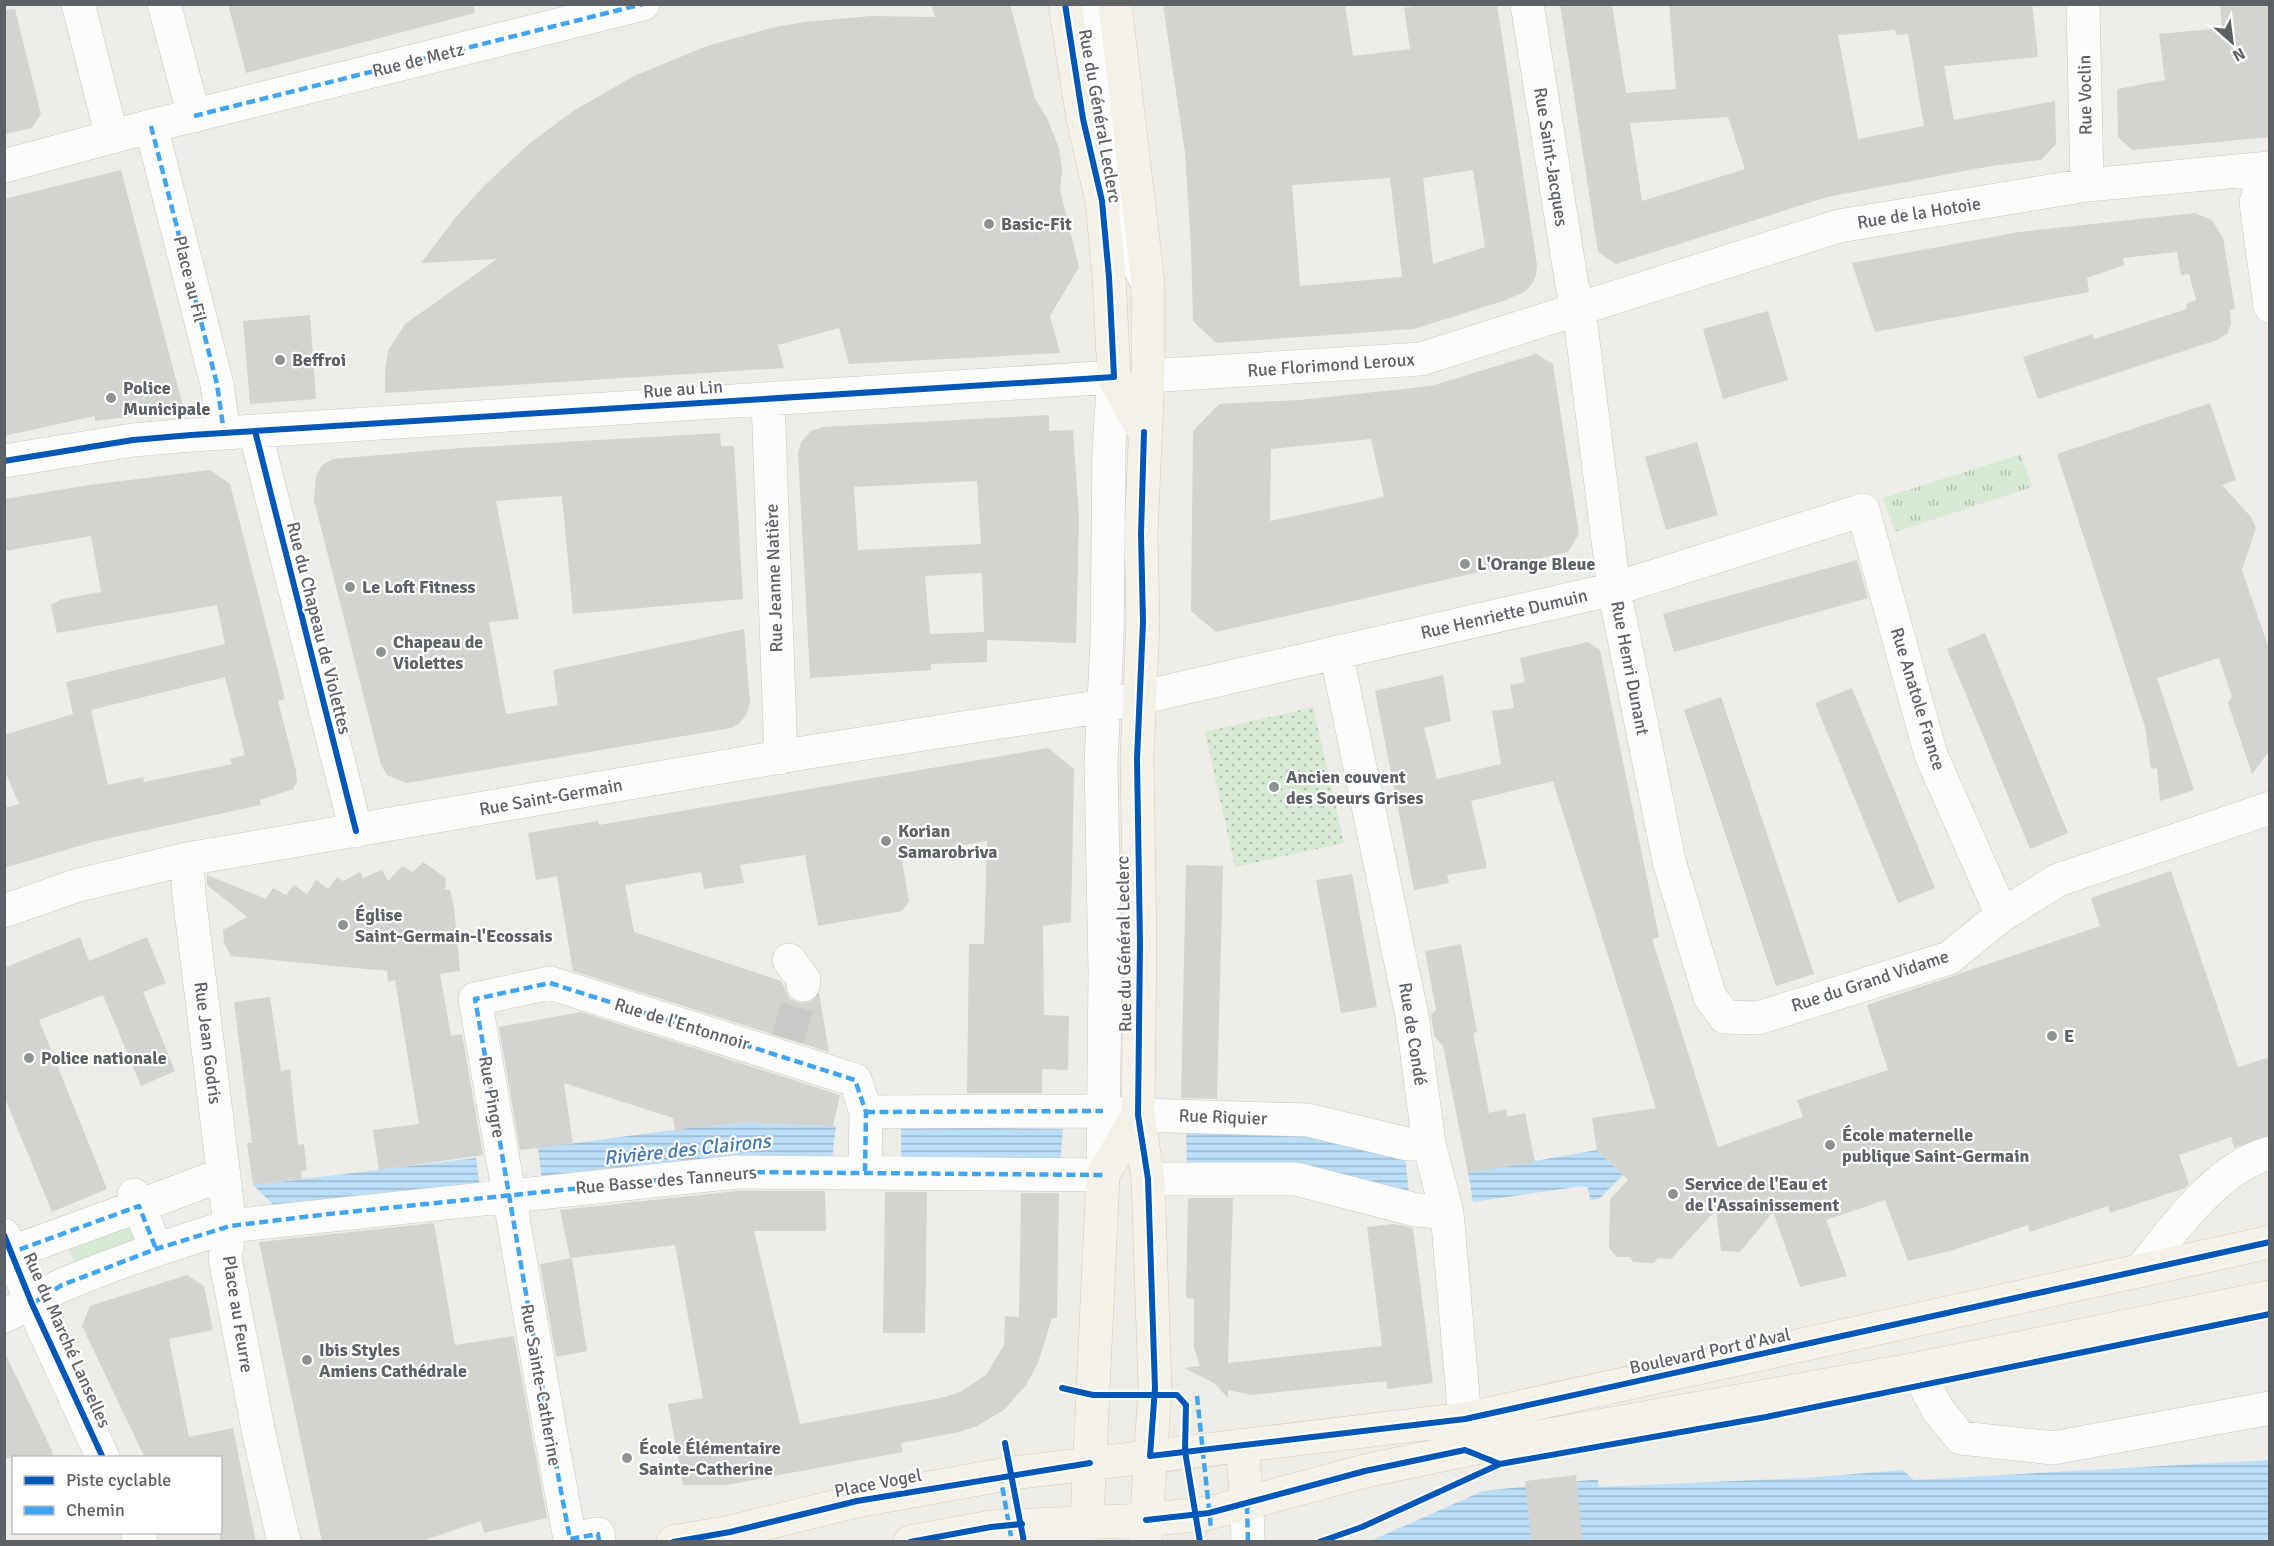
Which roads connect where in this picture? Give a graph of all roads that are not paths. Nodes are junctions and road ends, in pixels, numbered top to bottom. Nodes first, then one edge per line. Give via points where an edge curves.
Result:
1 (78, 4) edge
2 (164, 4) edge
3 (643, 4) edge
4 (1065, 4) edge
5 (1083, 4) edge
6 (1115, 4) edge
7 (1527, 4) edge
8 (2083, 4) edge
9 (194, 116) junction
10 (151, 126) junction
11 (112, 136) junction
12 (4, 166) edge
13 (2267, 168) edge
14 (2087, 185) junction
15 (1148, 283) junction
16 (2270, 306) edge
17 (1579, 309) junction
18 (1148, 376) junction
19 (1114, 377) junction
20 (768, 399) junction
21 (240, 432) junction
22 (1144, 432) junction
23 (4, 461) edge
24 (1863, 510) joint
25 (1614, 589) junction
26 (1336, 652) junction
27 (1139, 697) junction
28 (1104, 706) junction
29 (781, 758) junction
30 (2270, 808) edge
31 (356, 831) junction
32 (187, 859) junction
33 (4, 911) edge
34 (2002, 915) junction
35 (475, 999) joint
36 (1725, 1017) joint
37 (1103, 1111) junction
38 (866, 1112) junction
39 (1138, 1116) junction
40 (1429, 1144) junction
41 (2270, 1153) edge
42 (865, 1171) junction
43 (224, 1174) junction
44 (1103, 1175) junction
45 (1148, 1179) junction
46 (510, 1194) junction
47 (137, 1201) junction
48 (1448, 1221) junction
49 (230, 1226) junction
50 (2270, 1242) edge
51 (7, 1247) edge
52 (156, 1249) junction
53 (2140, 1271) junction
54 (2270, 1297) edge
55 (18, 1310) edge
56 (1916, 1369) junction
57 (2270, 1408) edge
58 (1465, 1419) junction
59 (1242, 1445) junction
60 (102, 1456) edge
61 (1150, 1456) junction
62 (1090, 1463) junction
63 (1246, 1505) junction
64 (1145, 1531) edge
65 (1087, 1532) edge
66 (284, 1542) edge
67 (599, 1542) edge
68 (673, 1542) edge
69 (910, 1542) edge
70 (1248, 1542) edge

1 - 11 street
2 - 9 street
3 - 9 street, Rue de Metz
4 - 19 main road, Rue du Général Leclerc via 1083,119 1102,201
5 - 15 street via 1094,83 1126,241
6 - 15 main road, Rue du Général Leclerc
7 - 17 street, Rue Saint-Jacques
8 - 14 street, Rue Voclin
9 - 10 street, Rue de Metz
10 - 11 street, Rue de Metz
10 - 21 street, Place au Fil via 217,384
11 - 12 street, Rue de Metz
13 - 14 street, Rue de la Hotoie
13 - 16 street via 2256,203
14 - 17 street, Rue de la Hotoie via 1839,226
15 - 18 main road, Rue du Général Leclerc
17 - 18 street, Rue Florimond Leroux via 1421,359
17 - 25 street, Rue Henri Dunant
18 - 19 main road
18 - 22 main road, Rue du Général Leclerc
19 - 20 street, Rue au Lin
19 - 22 main road, Rue du Général Leclerc
19 - 28 street, Rue du Général Leclerc
20 - 21 street, Rue au Lin
20 - 29 street, Rue Jeanne Natière
21 - 23 street, Rue au Lin via 133,440
21 - 31 street, Rue du Chapeau de Violettes
22 - 27 main road, Rue du Général Leclerc
24 - 25 street, Rue Henriette Dumuin
24 - 34 street, Rue Anatole France via 1931,755
25 - 26 street, Rue Henriette Dumuin
25 - 36 street, Rue Henri Dunant via 1670,861 1710,997
26 - 27 street, Rue Henriette Dumuin
26 - 40 street, Rue de Condé via 1412,1016
27 - 28 street, Rue Henriette Dumuin
27 - 39 main road, Rue du Général Leclerc
28 - 29 street, Rue Saint-Germain
28 - 37 street, Rue du Général Leclerc
29 - 31 street, Rue Saint-Germain
30 - 34 street, Rue du Grand Vidame via 2058,880
31 - 32 street, Rue Saint-Germain
32 - 33 street, Rue Saint-Germain via 75,886
32 - 43 street, Rue Jean Godris
34 - 36 street, Rue du Grand Vidame via 1949,958 1758,1018
35 - 38 street, Rue de l'Entonnoir via 550,983 786,1047 855,1080
35 - 46 street, Rue Pingre
37 - 38 street
37 - 39 street, Rue Riquier
37 - 44 street, Rue du Général Leclerc
38 - 42 street
39 - 40 street, Rue Riquier via 1308,1120 1407,1144
39 - 44 main road
39 - 45 main road, Rue du Général Leclerc
40 - 48 street, Rue de Condé
41 - 53 street via 2223,1178 2191,1208
42 - 44 street, Rue Basse des Tanneurs
42 - 46 street, Rue Basse des Tanneurs via 736,1172
43 - 47 street
43 - 49 street, Rue Jean Godris
44 - 45 main road
44 - 62 main road, Rue du Général Leclerc
45 - 48 street via 1296,1179
45 - 61 main road, Rue du Général Leclerc via 1155,1388
46 - 49 street, Rue Basse des Tanneurs
46 - 67 street, Rue Sainte-Catherine via 530,1328 570,1539 598,1534
47 - 51 street
47 - 52 street
48 - 58 street, Rue de Condé
49 - 52 street, Place au Feurre
49 - 66 street, Place au Feurre via 225,1258
50 - 53 main road, Boulevard Port d'Aval
51 - 55 street, Rue du Marché Lanselles
52 - 55 street, Place au Feurre via 62,1285
53 - 58 main road, Boulevard Port d'Aval
54 - 56 main road
55 - 60 street, Rue du Marché Lanselles
56 - 57 street via 1938,1410 1961,1438 2053,1448
56 - 63 main road via 1454,1452 1365,1471
58 - 59 main road, Boulevard Port d'Aval
59 - 61 main road, Boulevard Port d'Aval
59 - 63 main road
61 - 62 main road, Place Vogel
61 - 64 main road, Rue du Général Leclerc
62 - 65 main road, Rue du Général Leclerc
62 - 68 main road, Place Vogel via 857,1501
63 - 64 main road
63 - 70 street
64 - 65 main road
65 - 69 main road via 991,1527

